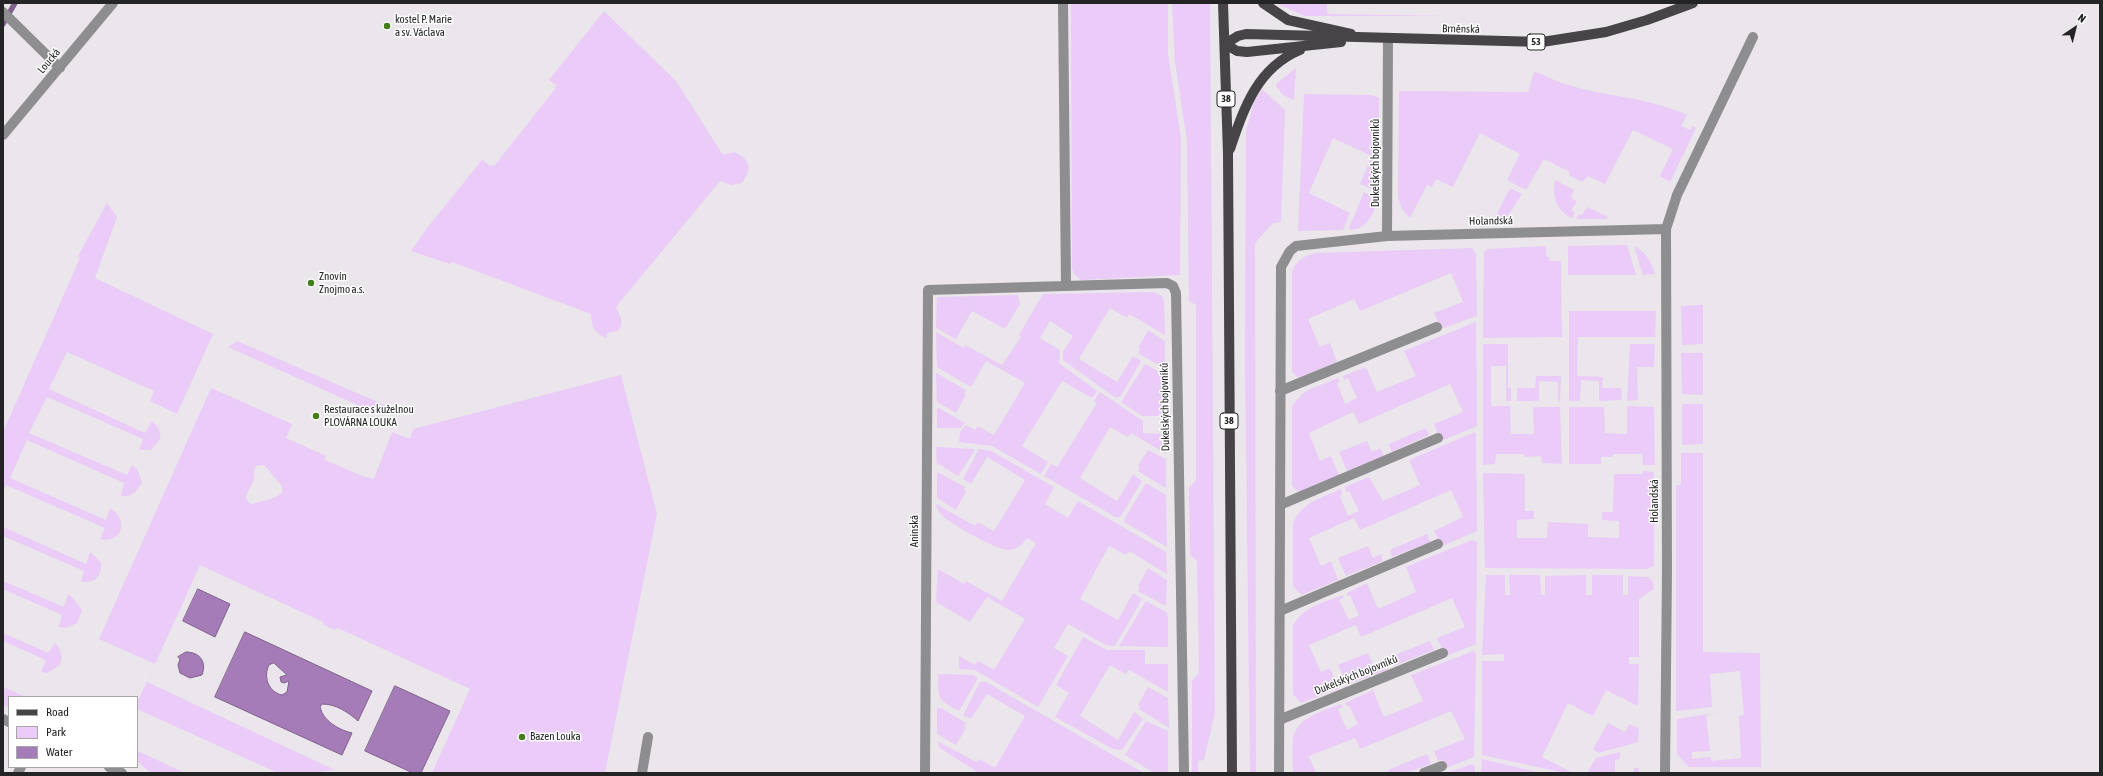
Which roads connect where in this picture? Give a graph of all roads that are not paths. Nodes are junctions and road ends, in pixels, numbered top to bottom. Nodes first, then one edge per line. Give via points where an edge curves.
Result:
1 (113, 3) edge
2 (1063, 3) edge
3 (1223, 3) edge
4 (1263, 3) edge
5 (1693, 3) edge
6 (3, 12) edge
7 (1753, 37) dead end
8 (1373, 39) junction
9 (1388, 39) junction
10 (1225, 44) junction
11 (1312, 47) junction
12 (60, 68) junction
13 (3, 135) edge
14 (1228, 154) junction
15 (1666, 229) junction
16 (1388, 236) junction
17 (1066, 286) junction
18 (928, 290) joint
19 (1437, 327) dead end
20 (1280, 391) junction
21 (1438, 438) dead end
22 (1280, 506) junction
23 (1438, 544) dead end
24 (1280, 611) junction
25 (1443, 653) dead end
26 (1279, 720) junction
27 (648, 737) dead end
28 (1442, 766) dead end
29 (111, 768) edge
30 (122, 773) edge
31 (642, 773) edge
32 (925, 773) edge
33 (1184, 773) edge
34 (1232, 773) edge
35 (1279, 773) edge
36 (1424, 773) edge
37 (1665, 773) edge

1 - 12 street, Loucká
2 - 17 street
3 - 10 main road, 38
4 - 8 main road via 1288,20
5 - 9 main road, Brněnská / 53 via 1620,29 1561,40 1524,42
6 - 12 street
7 - 15 street, Holandská via 1677,194
8 - 9 main road, Brněnská / 53
8 - 10 main road, Brněnská / 53 via 1246,34
8 - 11 main road
9 - 16 street, Dukelských bojovníků
10 - 11 main road via 1242,52
10 - 14 main road, 38
11 - 14 main road via 1293,53 1280,61 1260,80 1249,98
12 - 13 street, Loucká
14 - 34 main road, 38
15 - 16 street, Holandská
15 - 37 street, Holandská
16 - 20 street via 1296,246 1290,251 1281,267
17 - 18 street, Dukelských bojovníků
17 - 33 street, Dukelských bojovníků via 1167,283 1173,286 1176,293
18 - 32 street, Aninská
19 - 20 street
20 - 22 street
21 - 22 street
22 - 24 street
23 - 24 street
24 - 26 street
25 - 26 street, Dukelských bojovníků
26 - 35 street
27 - 31 street
28 - 36 street
29 - 30 street

